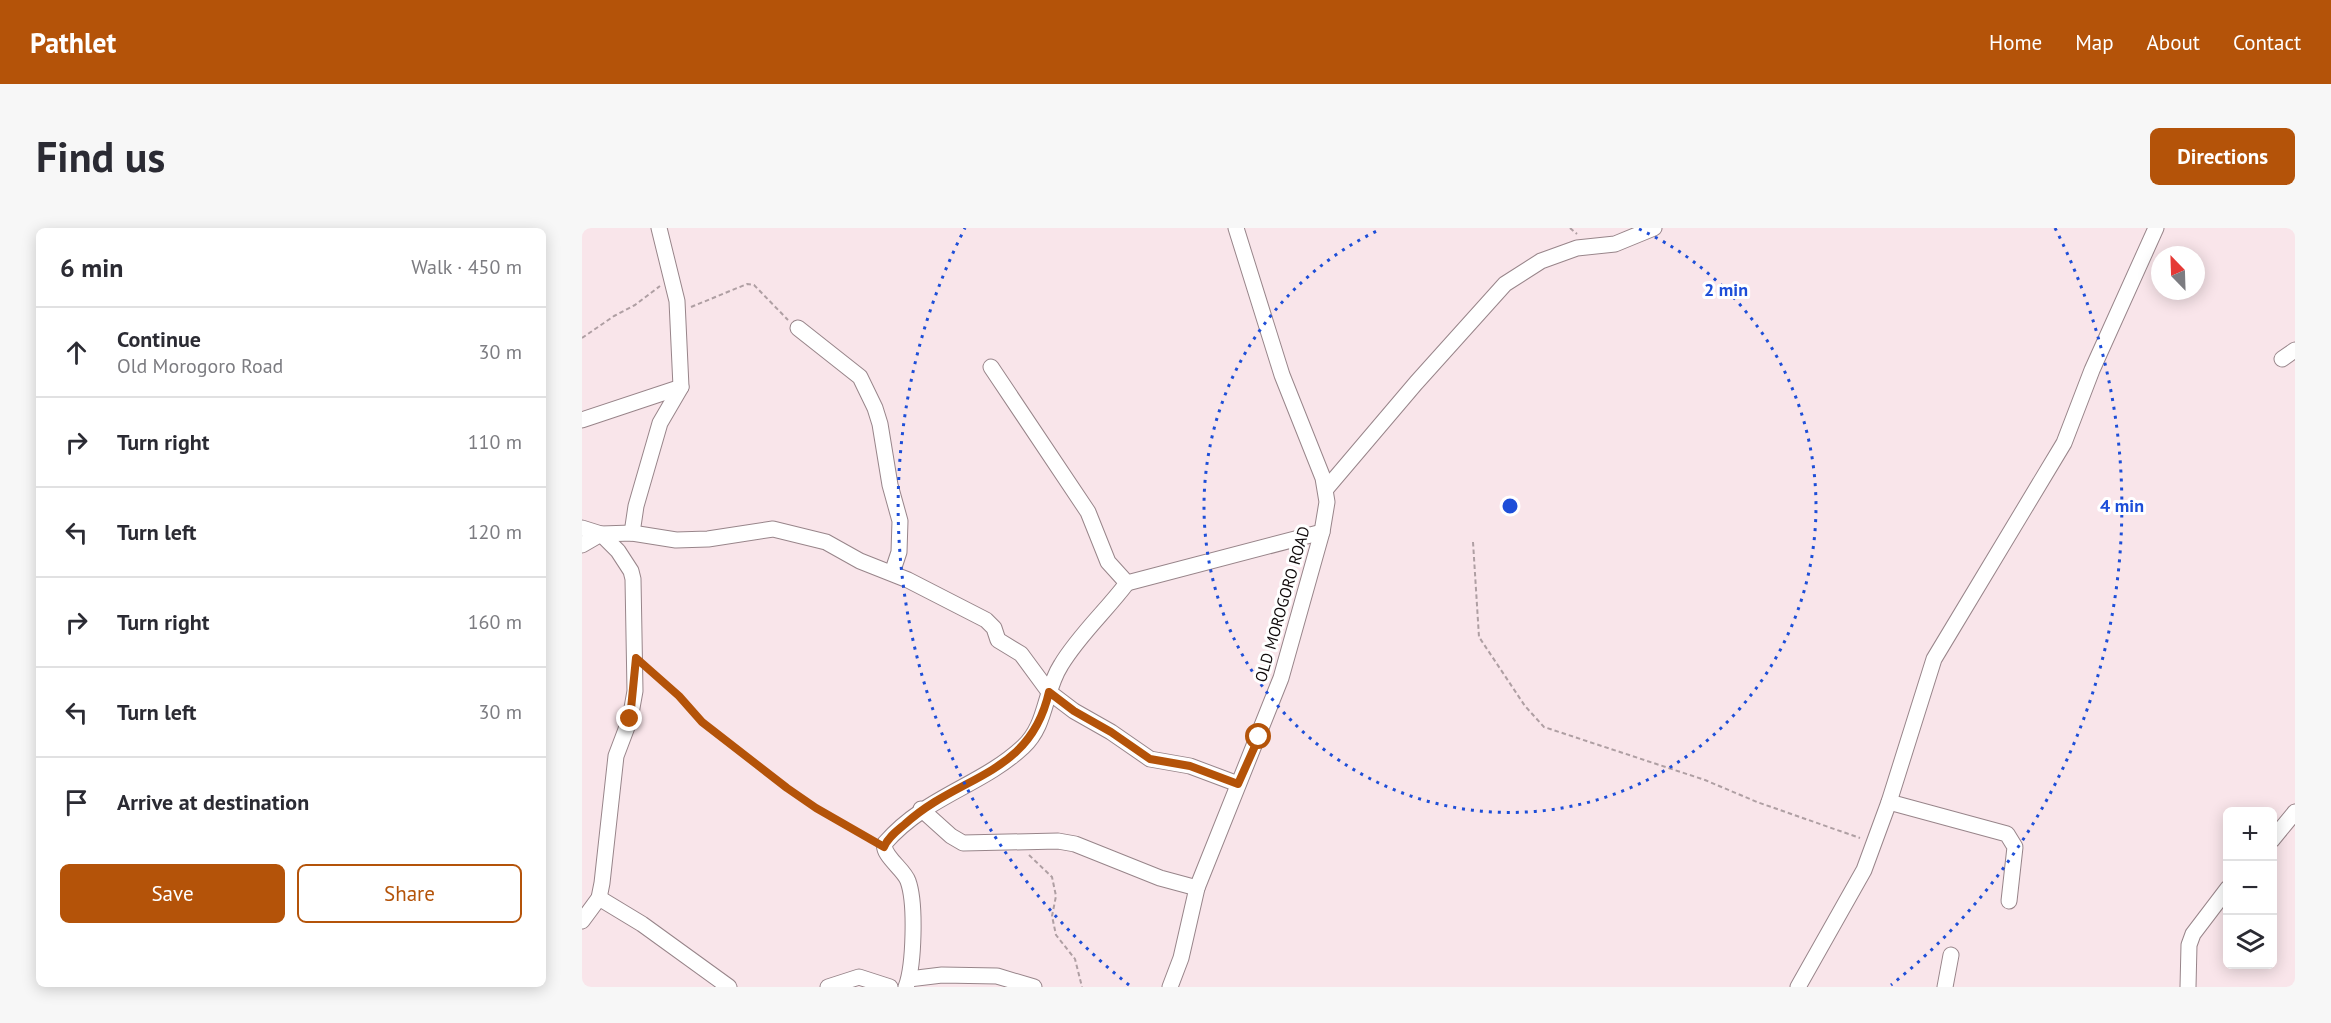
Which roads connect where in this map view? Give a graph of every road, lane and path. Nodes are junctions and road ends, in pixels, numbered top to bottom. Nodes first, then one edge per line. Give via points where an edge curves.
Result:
1 (659, 228) edge
2 (1236, 228) edge
3 (1654, 228) edge
4 (2156, 228) edge
5 (671, 275) junction
6 (678, 314) junction
7 (798, 328) joint
8 (582, 338) edge
9 (991, 367) dead end
10 (681, 387) junction
11 (582, 420) edge
12 (1326, 489) junction
13 (582, 528) edge
14 (1322, 532) junction
15 (632, 533) junction
16 (601, 534) junction
17 (1473, 542) dead end
18 (582, 545) edge
19 (892, 573) junction
20 (1127, 583) junction
21 (636, 658) junction
22 (1049, 692) junction
23 (1238, 784) junction
24 (1889, 802) junction
25 (921, 809) junction
26 (2295, 812) edge
27 (2277, 834) edge
28 (1017, 841) junction
29 (1874, 843) junction
30 (884, 847) junction
31 (1197, 888) junction
32 (2223, 895) edge
33 (599, 898) junction
34 (2009, 902) dead end
35 (582, 921) edge
36 (1951, 955) dead end
37 (907, 983) edge
38 (729, 987) edge
39 (828, 987) edge
40 (890, 987) edge
41 (1034, 987) edge
42 (1082, 987) edge
43 (1170, 987) edge
44 (1798, 987) edge
45 (1946, 987) edge
46 (2188, 987) edge

1 - 5 street
2 - 12 street, OLD MOROGORO ROAD via 1282,375
3 - 12 street via 1615,244 1577,249 1541,261 1505,284
4 - 24 street via 2064,443 1934,659
5 - 6 street
5 - 8 path via 635,305
6 - 7 path via 747,284 754,285
6 - 10 street
7 - 19 street via 860,376 875,408 900,521 899,552
9 - 20 street via 1088,512 1108,562
10 - 11 street
10 - 15 street via 660,423
12 - 14 street, OLD MOROGORO ROAD
13 - 16 street
14 - 20 street
14 - 23 street, OLD MOROGORO ROAD via 1281,678
15 - 16 street
15 - 19 street via 676,540 773,529 826,542
16 - 18 street
16 - 21 street via 631,571
17 - 29 path via 1479,637 1525,706 1544,727 1705,780
19 - 22 street via 991,624 998,640 1021,654
20 - 22 street via 1060,665
21 - 30 path via 702,722 793,792
21 - 33 street via 630,719 613,772
22 - 23 street via 1150,759 1190,766
22 - 25 street via 1037,727 1022,748 995,768
23 - 31 street, OLD MOROGORO ROAD
24 - 29 street
24 - 34 street via 2007,834 2015,847
25 - 28 street via 963,843
25 - 30 street
26 - 27 street
28 - 31 street via 1075,844 1160,878
28 - 42 path via 1052,877 1056,935 1075,959
29 - 44 street via 1864,870
30 - 37 street via 909,884 913,953
31 - 43 street, OLD MOROGORO ROAD
32 - 46 street via 2193,934
33 - 35 street
33 - 38 street
36 - 45 street
37 - 41 street via 942,975 997,976
39 - 40 street via 859,977

